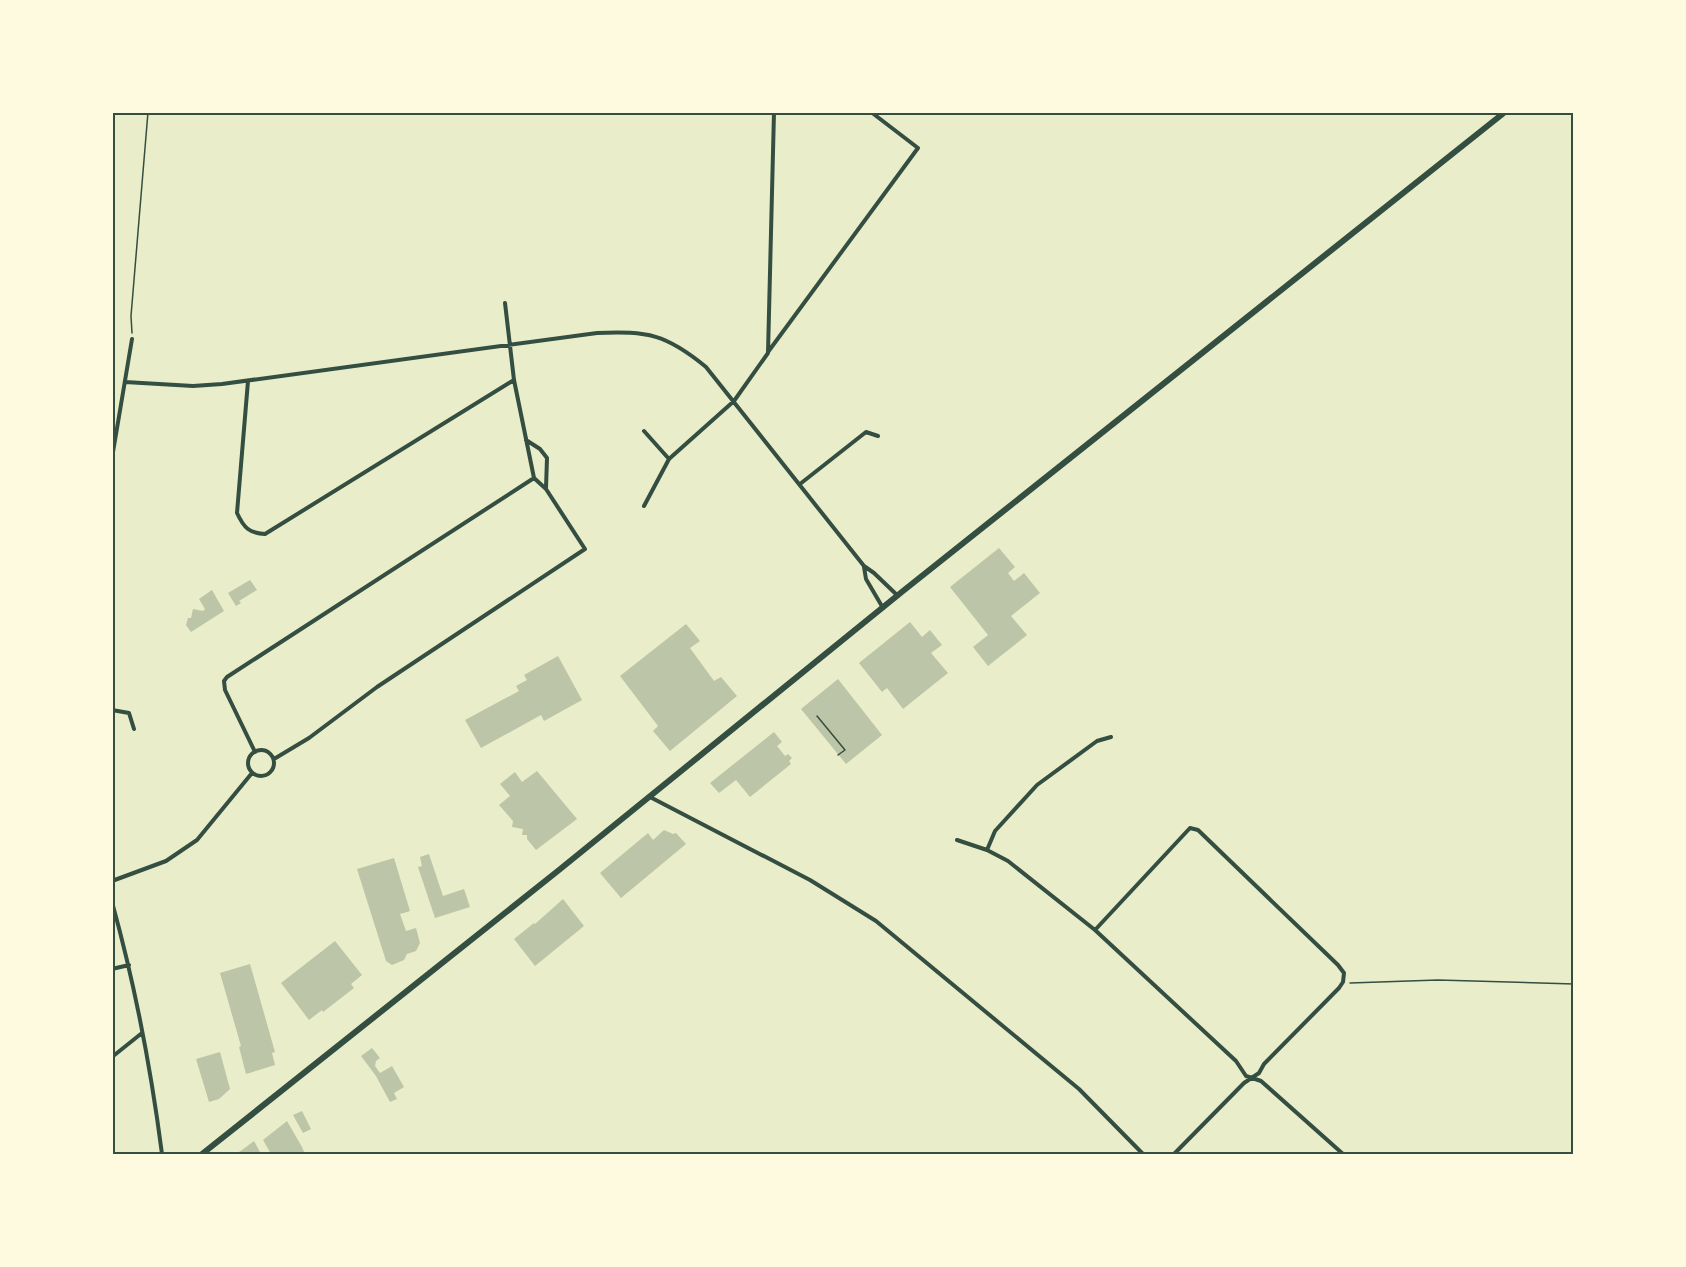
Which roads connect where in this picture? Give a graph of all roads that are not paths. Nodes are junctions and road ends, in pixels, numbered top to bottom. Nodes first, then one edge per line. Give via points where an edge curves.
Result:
1 (774, 112) edge
2 (872, 112) edge
3 (1505, 112) edge
4 (505, 303) dead end
5 (132, 339) road end
6 (510, 344) junction
7 (768, 353) junction
8 (514, 380) junction
9 (248, 381) junction
10 (125, 382) junction
11 (734, 401) junction
12 (644, 430) dead end
13 (878, 436) dead end
14 (525, 440) junction
15 (112, 458) edge
16 (669, 459) junction
17 (534, 478) junction
18 (800, 484) junction
19 (546, 489) junction
20 (644, 506) dead end
21 (864, 566) junction
22 (898, 596) junction
23 (883, 608) junction
24 (112, 710) edge
25 (817, 716) dead end
26 (134, 729) dead end
27 (1112, 737) dead end
28 (255, 752) junction
29 (838, 755) dead end
30 (274, 759) junction
31 (252, 773) junction
32 (650, 796) junction
33 (957, 840) dead end
34 (987, 850) junction
35 (112, 881) edge
36 (112, 902) edge
37 (1095, 930) junction
38 (129, 965) junction
39 (112, 969) edge
40 (143, 1033) junction
41 (112, 1058) edge
42 (1250, 1078) junction
43 (162, 1155) edge
44 (202, 1155) edge
45 (1143, 1155) edge
46 (1174, 1155) edge
47 (1343, 1155) edge

1 - 7 street
2 - 7 street via 918,148
3 - 22 main road
4 - 6 street
5 - 10 street
6 - 8 street
6 - 9 street
6 - 11 street via 633,331 683,348 706,367
7 - 11 street
8 - 9 street via 265,534 243,526 237,513
8 - 14 street
9 - 10 street via 193,386
10 - 15 street
11 - 16 street
11 - 18 street
12 - 16 street
13 - 18 street via 866,432
14 - 17 street
14 - 19 street via 548,458
16 - 20 street
17 - 19 street
17 - 28 street via 227,677 225,690
18 - 21 street
19 - 30 street via 585,549
21 - 22 street
21 - 23 street via 866,579
22 - 23 main road
23 - 32 main road
24 - 26 street via 129,713
25 - 29 lane via 844,750
27 - 34 street via 1097,741 1037,785 995,831
28 - 30 street via 266,751
28 - 31 street via 248,762
30 - 31 street via 269,774 260,777
31 - 35 street via 197,840 166,861
32 - 44 main road
32 - 45 street via 810,880 876,921 1079,1089
33 - 34 street
34 - 37 street via 1008,861
36 - 38 street
37 - 42 street
37 - 42 street via 1190,828 1198,830 1344,973 1343,982
38 - 39 street
38 - 40 street
40 - 41 street
40 - 43 street
42 - 46 street
42 - 47 street via 1261,1082

